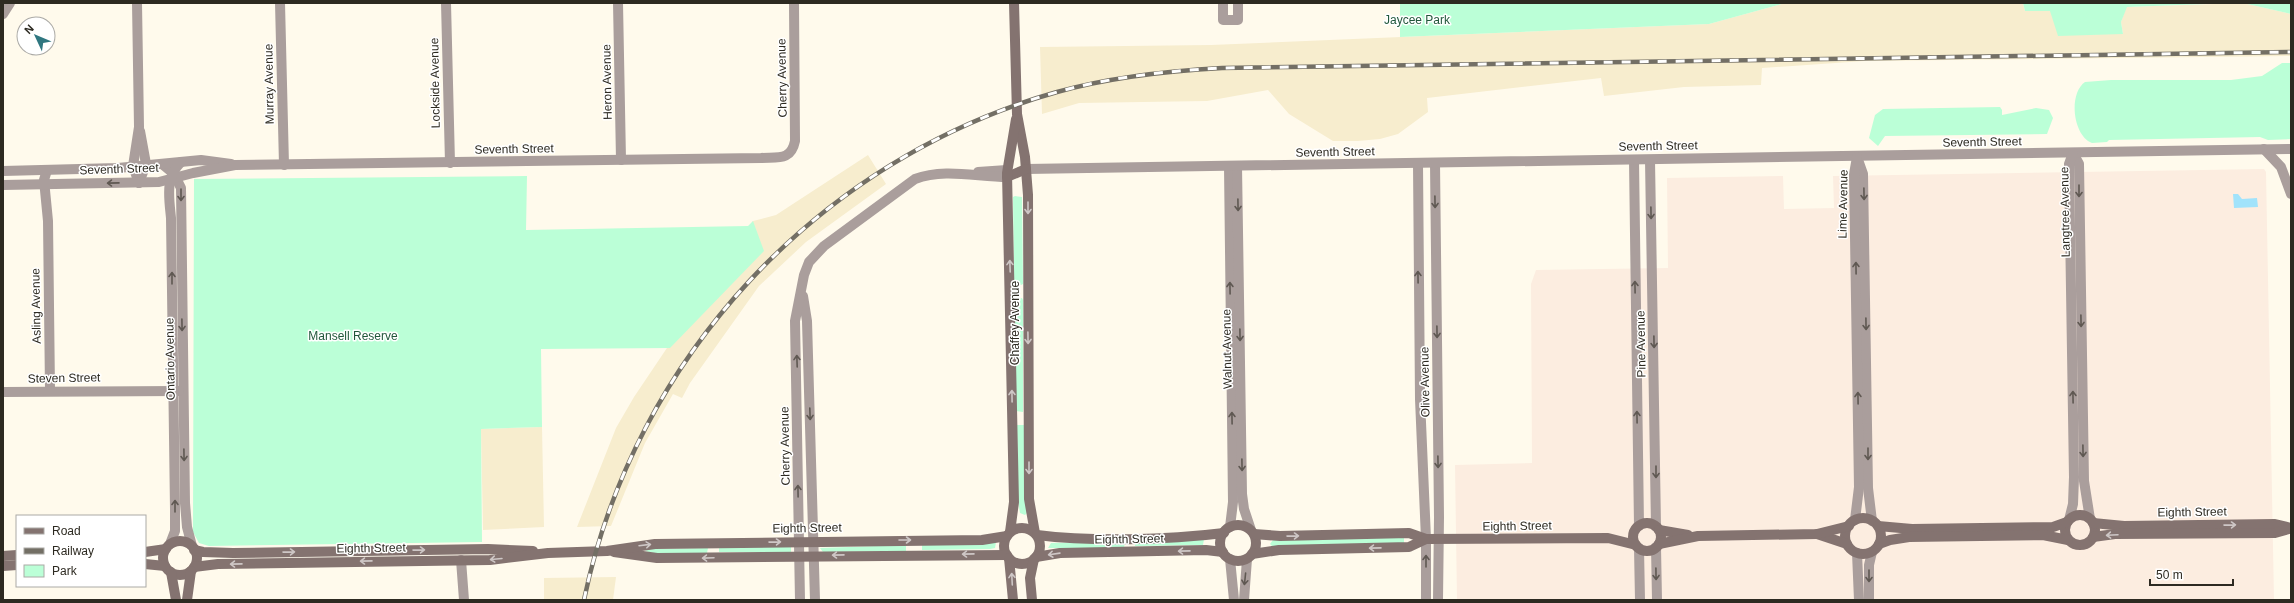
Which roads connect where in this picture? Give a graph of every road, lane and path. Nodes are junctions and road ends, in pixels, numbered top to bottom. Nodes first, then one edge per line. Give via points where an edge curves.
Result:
1 (10, 3) edge
2 (137, 3) edge
3 (280, 3) edge
4 (446, 3) edge
5 (618, 3) edge
6 (794, 3) edge
7 (1014, 3) edge
8 (1223, 3) edge
9 (1238, 3) edge
10 (3, 14) edge
11 (1017, 114) junction
12 (139, 127) junction
13 (2264, 149) junction
14 (2291, 149) edge
15 (792, 152) joint
16 (2073, 153) junction
17 (1857, 156) junction
18 (621, 160) junction
19 (1634, 160) junction
20 (1650, 160) junction
21 (181, 162) junction
22 (450, 163) junction
23 (1435, 163) junction
24 (162, 164) junction
25 (1418, 164) junction
26 (234, 165) junction
27 (284, 165) junction
28 (146, 166) junction
29 (1233, 166) junction
30 (133, 167) junction
31 (1026, 169) junction
32 (47, 170) junction
33 (3, 171) edge
34 (1007, 173) junction
35 (173, 177) junction
36 (139, 183) junction
37 (48, 184) junction
38 (1634, 184) junction
39 (1651, 184) junction
40 (3, 185) edge
41 (2291, 194) edge
42 (802, 292) junction
43 (1010, 292) junction
44 (1028, 292) junction
45 (177, 389) junction
46 (50, 390) junction
47 (3, 392) edge
48 (1012, 420) junction
49 (1029, 420) junction
50 (1638, 508) junction
51 (1656, 508) junction
52 (2068, 521) junction
53 (2092, 521) junction
54 (1852, 523) junction
55 (1875, 523) junction
56 (1637, 528) junction
57 (1658, 528) junction
58 (2291, 528) edge
59 (1227, 530) junction
60 (1252, 532) junction
61 (1009, 534) junction
62 (1036, 534) junction
63 (1817, 534) junction
64 (1698, 536) junction
65 (2093, 537) junction
66 (1608, 538) junction
67 (1426, 539) junction
68 (1439, 539) junction
69 (2068, 540) junction
70 (814, 541) junction
71 (799, 542) junction
72 (1847, 544) junction
73 (1879, 544) junction
74 (1637, 546) junction
75 (1657, 546) junction
76 (168, 547) junction
77 (193, 548) junction
78 (607, 551) junction
79 (146, 552) edge
80 (1872, 552) junction
81 (548, 553) junction
82 (1857, 553) junction
83 (16, 555) edge
84 (3, 556) edge
85 (799, 556) junction
86 (814, 556) junction
87 (1008, 556) junction
88 (1226, 556) junction
89 (1250, 556) junction
90 (1035, 558) junction
91 (464, 560) junction
92 (146, 564) edge
93 (3, 566) edge
94 (16, 566) edge
95 (168, 569) junction
96 (192, 569) junction
97 (176, 600) edge
98 (187, 600) edge
99 (466, 600) edge
100 (800, 600) edge
101 (815, 600) edge
102 (1013, 600) edge
103 (1032, 600) edge
104 (1234, 600) edge
105 (1244, 600) edge
106 (1426, 600) edge
107 (1438, 600) edge
108 (1640, 600) edge
109 (1657, 600) edge
110 (1859, 600) edge
111 (1869, 600) edge

1 - 10 street
2 - 12 street
3 - 27 street, Murray Avenue
4 - 22 street, Lockside Avenue
5 - 18 street, Heron Avenue
6 - 15 street, Cherry Avenue via 796,124
7 - 11 street, Chaffey Avenue
8 - 9 street via 1224,20 1238,20
11 - 31 street, Chaffey Avenue
11 - 34 street, Chaffey Avenue
12 - 28 street
12 - 30 street
13 - 14 street, Seventh Street
13 - 16 street, Seventh Street
13 - 41 street via 2281,167
15 - 18 street, Seventh Street via 786,156 761,158
16 - 17 street, Seventh Street
52 -> 16 street, Langtree Avenue via 2073,504 2074,477 2069,164
16 -> 53 street, Langtree Avenue via 2079,164 2084,481
17 - 20 street, Seventh Street
54 -> 17 street, Lime Avenue via 1859,487 1854,174
17 -> 55 street, Lime Avenue via 1864,174 1868,488
18 - 22 street, Seventh Street
19 - 20 street, Seventh Street
19 - 23 street, Seventh Street
19 - 38 street, Pine Avenue
20 - 39 street, Pine Avenue
21 - 24 street, Seventh Street
21 - 26 street, Seventh Street via 215,161
21 - 35 street
22 - 27 street, Seventh Street
23 - 25 street, Seventh Street
23 -> 68 street, Olive Avenue
24 - 28 street, Seventh Street
24 - 35 street
25 - 29 street, Seventh Street
67 -> 25 street, Olive Avenue via 1420,398
26 - 27 street, Seventh Street
26 - 35 street, Seventh Street
28 - 30 street, Seventh Street
28 - 36 street
29 - 31 street, Seventh Street
59 -> 29 street, Walnut Avenue via 1234,502
29 -> 60 street, Walnut Avenue via 1242,494
30 - 32 street, Seventh Street
30 - 36 street
31 - 34 street
31 -> 44 street, Chaffey Avenue
32 - 33 street, Seventh Street
32 - 37 street, Asling Avenue
34 - 42 street, Cherry Avenue via 924,176 906,185 814,256 807,267
43 -> 34 street, Chaffey Avenue
35 - 36 street, Seventh Street
35 - 45 street, Ontario Avenue via 181,188
36 -> 37 street, Seventh Street
37 - 40 street, Seventh Street
37 - 46 street, Asling Avenue
38 - 39 street
50 -> 38 street, Pine Avenue
39 -> 51 street, Pine Avenue
42 -> 70 street, Cherry Avenue via 807,321
71 -> 42 street, Cherry Avenue via 795,321
43 - 44 street
48 -> 43 street, Chaffey Avenue
44 -> 49 street, Chaffey Avenue
45 - 46 street, Steven Street
76 -> 45 street, Ontario Avenue via 175,531
45 -> 77 street, Ontario Avenue via 186,527
46 - 47 street, Steven Street
48 - 49 street
48 - 61 street, Chaffey Avenue via 1014,502
49 -> 62 street, Chaffey Avenue via 1029,499
50 - 51 street
50 - 56 street, Pine Avenue
51 - 57 street, Pine Avenue
52 - 53 street via 2077,515
52 - 55 street via 2053,527 1912,529
52 - 69 street via 2064,531
53 -> 58 street, Eighth Street via 2124,526 2275,524
53 - 65 street
54 - 55 street via 1866,519
54 - 63 street
54 - 72 street via 1846,535
55 - 73 street via 1881,534
56 - 57 street via 1650,524
56 - 66 street, Eighth Street
56 - 74 street via 1634,537
57 - 64 street
57 - 75 street via 1661,537
58 -> 65 street, Eighth Street via 2274,532 2111,534
59 - 60 street via 1241,525
59 - 62 street, Eighth Street via 1191,536 1130,538
59 - 88 street via 1220,542
60 -> 67 street, Eighth Street via 1280,536 1409,533
60 - 89 street via 1256,544
61 - 62 street via 1025,528
70 -> 61 street, Eighth Street via 982,540
61 - 87 street via 1004,545
62 - 90 street via 1040,546
63 - 64 street
63 - 72 street
64 - 75 street
65 - 69 street via 2087,544 2079,546
66 - 68 street, Eighth Street
66 - 74 street, Eighth Street
67 - 68 street, Eighth Street
67 -> 89 street, Eighth Street via 1409,547 1279,550
106 -> 67 street, Olive Avenue
68 - 107 street, Olive Avenue
69 - 73 street via 2054,536 2023,535 1909,537
70 - 71 street, Eighth Street
70 - 86 street, Cherry Avenue
78 -> 71 street, Eighth Street via 655,544
71 - 85 street, Cherry Avenue
72 - 82 street
73 - 80 street
74 - 75 street via 1646,551
74 - 108 street
75 -> 109 street
76 - 77 street via 184,542
76 - 79 street
76 - 95 street via 163,558
77 -> 81 street, Eighth Street via 203,552 233,553 488,549
77 - 96 street via 197,558
78 - 81 street, Eighth Street
85 -> 78 street, Eighth Street via 657,558
80 - 82 street
80 -> 111 street via 1869,565
81 -> 91 street, Eighth Street
82 - 110 street
83 - 84 street
85 - 86 street, Eighth Street
85 - 100 street, Cherry Avenue
87 -> 86 street, Eighth Street
86 - 101 street, Cherry Avenue
87 - 90 street via 1018,563
102 -> 87 street
88 - 89 street via 1236,561
88 -> 90 street, Eighth Street via 1206,550 1068,552
88 - 104 street
89 -> 105 street
90 - 103 street via 1030,578
91 -> 96 street, Eighth Street via 230,564
91 - 99 street
92 - 95 street
93 - 94 street
95 - 96 street via 181,575
95 - 97 street
96 - 98 street

